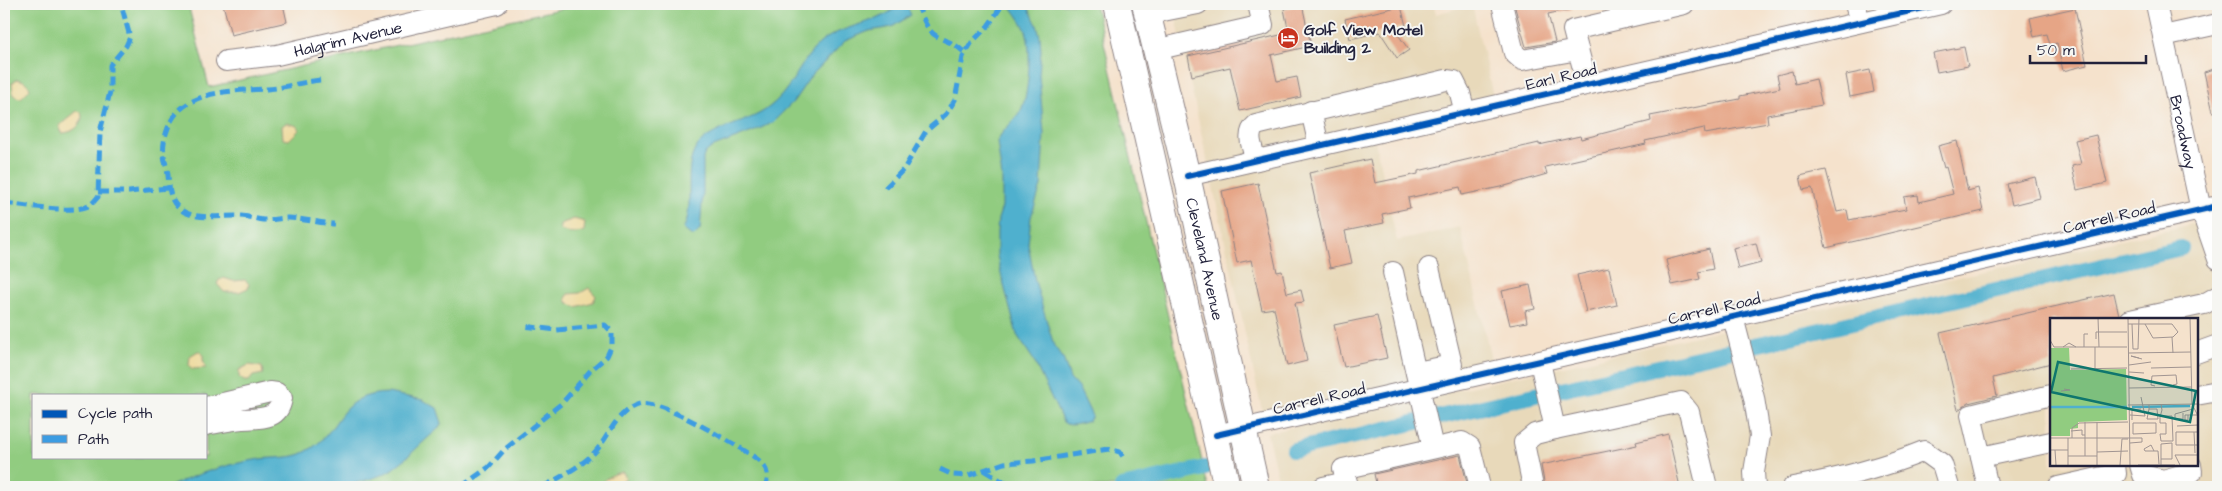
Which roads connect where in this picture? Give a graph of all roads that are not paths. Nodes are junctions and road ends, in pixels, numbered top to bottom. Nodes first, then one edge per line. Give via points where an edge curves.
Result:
1 (497, 4) edge
2 (1117, 4) edge
3 (1198, 4) edge
4 (1502, 4) edge
5 (1684, 4) edge
6 (1941, 4) edge
7 (2156, 4) edge
8 (1263, 5) edge
9 (1146, 9) edge
10 (1858, 13) edge
11 (2218, 24) edge
12 (2164, 36) junction
13 (1156, 50) junction
14 (1578, 50) junction
15 (226, 61) dead end
16 (1588, 84) junction
17 (1311, 111) junction
18 (1465, 113) junction
19 (1319, 146) junction
20 (1256, 160) junction
21 (1187, 176) junction
22 (2210, 208) edge
23 (2218, 259) edge
24 (1429, 268) dead end
25 (1393, 272) dead end
26 (2218, 296) edge
27 (1733, 318) junction
28 (2139, 318) edge
29 (2218, 345) edge
30 (2197, 353) edge
31 (1541, 368) junction
32 (1418, 380) junction
33 (2218, 391) edge
34 (2050, 395) edge
35 (2197, 395) edge
36 (208, 406) edge
37 (208, 425) edge
38 (1243, 429) junction
39 (1555, 429) junction
40 (1216, 435) junction
41 (2050, 442) edge
42 (1433, 448) junction
43 (1981, 457) junction
44 (2115, 466) edge
45 (2140, 466) edge
46 (2191, 466) edge
47 (1347, 485) edge
48 (1227, 487) edge
49 (1256, 487) edge
50 (1323, 487) edge
51 (1480, 487) edge
52 (1533, 487) edge
53 (1707, 487) edge
54 (1755, 487) edge
55 (1793, 487) edge
56 (1949, 487) edge
57 (1988, 487) edge
58 (2058, 487) edge

1 - 15 street, Halgrim Avenue via 277,55
2 - 40 main road, Cleveland Avenue
3 - 9 street
4 - 14 street via 1514,53 1522,60
5 - 14 street via 1573,30
6 - 10 street, Earl Road
7 - 12 street, Broadway
8 - 13 street via 1263,25
9 - 13 main road, Cleveland Avenue
10 - 16 street, Earl Road
11 - 12 street
12 - 22 street, Broadway
13 - 21 main road, Cleveland Avenue
14 - 16 street
16 - 18 street, Earl Road
17 - 18 street via 1446,80 1454,81
17 - 19 street
17 - 20 street via 1256,125 1250,134
18 - 19 street, Earl Road
19 - 20 street, Earl Road
20 - 21 street, Earl Road
21 - 38 main road, Cleveland Avenue
22 - 23 street, Broadway
22 - 27 street, Carrell Road
24 - 32 street via 1452,365
25 - 32 street
26 - 28 street via 2204,304
27 - 31 street, Carrell Road
27 - 54 street via 1754,398 1760,436
29 - 30 street
31 - 32 street, Carrell Road
31 - 39 street
32 - 38 street, Carrell Road
32 - 42 street
33 - 35 street
34 - 43 street via 1971,415
36 - 37 street via 270,392 282,398 281,406 266,417
38 - 40 street, Carrell Road
38 - 49 main road, Cleveland Avenue
39 - 52 street via 1535,434 1524,443
39 - 53 street via 1681,402 1689,412
40 - 48 main road, Cleveland Avenue
41 - 43 street
42 - 47 street via 1344,469
42 - 51 street via 1462,442 1470,448
43 - 57 street
44 - 58 street via 2116,474
45 - 46 street via 2143,475 2163,480 2192,472
47 - 50 street
55 - 56 street via 1883,466 1924,451 1942,464

